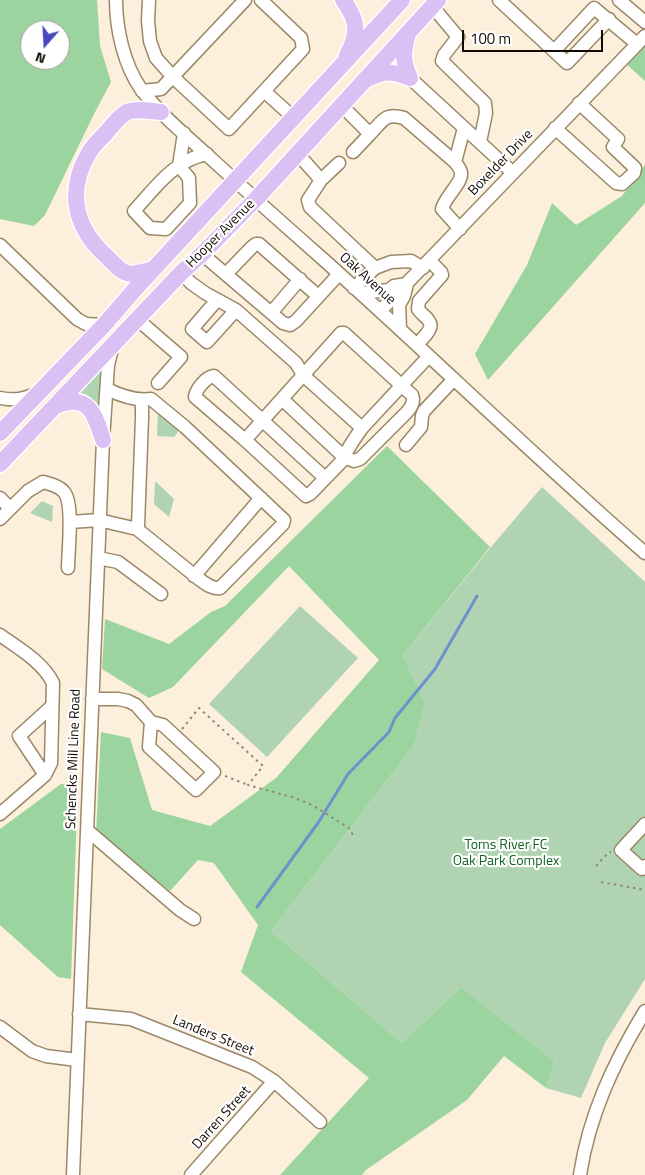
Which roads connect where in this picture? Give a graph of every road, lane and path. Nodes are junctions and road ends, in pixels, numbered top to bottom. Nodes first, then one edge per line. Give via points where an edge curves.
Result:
1 (116, 0) edge
2 (149, 0) edge
3 (261, 0) edge
4 (344, 0) edge
5 (402, 0) edge
6 (499, 0) edge
7 (619, 0) edge
8 (242, 1) edge
9 (435, 2) edge
10 (609, 19) junction
11 (645, 22) edge
12 (408, 32) junction
13 (641, 40) edge
14 (554, 51) junction
15 (342, 67) junction
16 (173, 76) junction
17 (410, 78) junction
18 (365, 80) junction
19 (142, 91) junction
20 (264, 91) junction
21 (579, 103) junction
22 (341, 105) junction
23 (161, 112) junction
24 (294, 118) junction
25 (464, 128) junction
26 (555, 128) junction
27 (184, 133) junction
28 (370, 134) junction
29 (480, 142) junction
30 (353, 152) dead end
31 (297, 153) junction
32 (207, 154) junction
33 (455, 162) junction
34 (338, 163) dead end
35 (179, 166) junction
36 (512, 172) junction
37 (321, 180) junction
38 (235, 181) junction
39 (256, 199) junction
40 (190, 203) junction
41 (203, 216) junction
42 (460, 228) junction
43 (166, 229) junction
44 (0, 245) edge
45 (175, 247) junction
46 (202, 254) junction
47 (426, 264) junction
48 (156, 268) junction
49 (375, 268) junction
50 (181, 273) junction
51 (227, 273) junction
52 (339, 274) junction
53 (300, 279) junction
54 (407, 284) junction
55 (358, 290) junction
56 (318, 296) junction
57 (216, 300) junction
58 (236, 310) junction
59 (380, 311) junction
60 (271, 313) junction
61 (137, 319) junction
62 (104, 325) junction
63 (400, 329) junction
64 (113, 345) junction
65 (417, 345) junction
66 (429, 356) junction
67 (303, 375) junction
68 (454, 379) junction
69 (158, 383) dead end
70 (402, 385) junction
71 (107, 389) junction
72 (40, 392) junction
73 (0, 398) edge
74 (282, 399) junction
75 (140, 400) junction
76 (56, 406) junction
77 (263, 420) junction
78 (362, 428) junction
79 (0, 433) edge
80 (103, 440) junction
81 (244, 440) junction
82 (406, 445) dead end
83 (344, 457) junction
84 (0, 464) edge
85 (325, 478) junction
86 (0, 498) edge
87 (262, 498) junction
88 (10, 508) junction
89 (0, 518) edge
90 (100, 520) junction
91 (70, 522) junction
92 (137, 529) junction
93 (645, 553) edge
94 (98, 558) junction
95 (68, 568) dead end
96 (194, 576) junction
97 (161, 594) dead end
98 (0, 635) edge
99 (92, 699) junction
100 (52, 706) junction
101 (151, 722) junction
102 (176, 737) junction
103 (214, 772) junction
104 (45, 775) junction
105 (248, 784) junction
106 (0, 814) edge
107 (645, 824) edge
108 (87, 830) junction
109 (353, 835) dead end
110 (621, 850) junction
111 (596, 866) dead end
112 (645, 866) edge
113 (601, 882) dead end
114 (645, 890) edge
115 (194, 918) dead end
116 (645, 1011) edge
117 (79, 1014) junction
118 (0, 1027) edge
119 (77, 1060) junction
120 (274, 1081) junction
121 (320, 1122) dead end
122 (73, 1175) edge
123 (191, 1175) edge
124 (580, 1175) edge

1 - 19 street, Oak Avenue via 125,53
2 - 16 street via 150,41 156,58
3 - 20 street via 302,38 303,49
4 - 15 main road via 356,23 354,42
5 - 15 main road, Hooper Avenue
6 - 14 street
7 - 11 street
8 - 16 street
9 - 12 main road, Hooper Avenue
9 - 29 street via 458,37 442,61 485,103
10 - 13 street
10 - 14 street via 594,8
10 - 14 street via 567,64
12 - 17 main road via 404,64
12 - 18 main road, Hooper Avenue
13 - 21 street, Boxelder Drive
15 - 24 main road, Hooper Avenue
16 - 19 street via 161,89
16 - 20 street via 229,129
17 - 18 main road via 394,72 379,73
17 - 25 street
18 - 22 main road, Hooper Avenue
19 - 23 street, Oak Avenue
20 - 24 street
21 - 26 street, Boxelder Drive
21 - 26 street via 618,139 613,147 635,168 634,173 622,184 616,183
22 - 28 street
22 - 31 main road, Hooper Avenue
23 - 27 street, Oak Avenue
23 - 48 main road via 134,110 125,113 90,150 75,196 78,217 91,242 123,272 132,275
24 - 38 main road, Hooper Avenue
25 - 29 street
25 - 33 street
26 - 36 street, Boxelder Drive
27 - 32 street, Oak Avenue
27 - 35 street
28 - 30 street
28 - 33 street via 388,116 404,118
29 - 36 street
31 - 37 street
31 - 39 main road, Hooper Avenue
32 - 35 street via 193,157
32 - 38 street, Oak Avenue
33 - 42 street via 461,177 442,209
34 - 37 street
35 - 40 street via 189,178
35 - 43 street via 167,174 134,211 150,228
36 - 42 street, Boxelder Drive
37 - 49 street via 308,200 310,207
38 - 39 street, Oak Avenue
38 - 41 main road, Hooper Avenue
39 - 46 main road, Hooper Avenue
39 - 52 street, Oak Avenue
40 - 41 street
40 - 43 street
41 - 45 main road, Hooper Avenue
42 - 47 street, Boxelder Drive
43 - 45 street
44 - 62 street via 77,319 86,324
45 - 48 main road, Hooper Avenue
46 - 50 main road, Hooper Avenue
46 - 51 street
47 - 49 street via 391,262
47 - 54 street, Boxelder Drive
47 - 65 street via 442,275 419,302 418,309 431,325
48 - 62 main road, Hooper Avenue
49 - 55 street
50 - 57 street
50 - 61 main road, Hooper Avenue
51 - 53 street via 256,244 264,247
51 - 60 street
52 - 55 street, Oak Avenue
52 - 56 street
53 - 56 street
53 - 60 street
54 - 55 street via 389,290
54 - 59 street, Boxelder Drive
54 - 63 street via 399,305
55 - 59 street, Oak Avenue
56 - 60 street via 290,325
57 - 58 street
57 - 58 street via 192,328 207,342
58 - 67 street via 296,363
59 - 63 street, Oak Avenue
61 - 64 main road, Hooper Avenue
61 - 69 street via 181,357
62 - 72 main road, Hooper Avenue
63 - 65 street, Oak Avenue
64 - 71 street, Schencks Mill Line Road
64 - 76 main road, Hooper Avenue
65 - 66 street, Oak Avenue
66 - 68 street, Oak Avenue
66 - 70 street
67 - 70 street via 344,333
67 - 74 street
67 - 78 street
68 - 82 street via 424,411 421,427
68 - 93 street, Oak Avenue
70 - 78 street
70 - 83 street via 414,398 412,406 360,459 354,461
71 - 75 street
71 - 80 street, Schencks Mill Line Road
72 - 73 street via 13,400
72 - 79 main road, Hooper Avenue
74 - 77 street
74 - 83 street
75 - 87 street via 151,399
75 - 92 street
76 - 80 main road via 74,401 90,408
76 - 84 main road, Hooper Avenue
77 - 81 street
77 - 81 street via 214,376 210,376 195,397
77 - 85 street
78 - 83 street
80 - 90 street, Schencks Mill Line Road
81 - 85 street via 306,496
83 - 85 street
86 - 88 street
87 - 96 street
87 - 96 street via 284,520 283,524 220,588 209,586
88 - 89 street
88 - 91 street via 43,482 65,492
90 - 91 street
90 - 92 street
90 - 94 street, Schencks Mill Line Road
91 - 95 street
92 - 96 street
94 - 97 street via 118,562
94 - 99 street, Schencks Mill Line Road
98 - 100 street via 49,674 53,683
99 - 101 street via 128,701
99 - 108 street, Schencks Mill Line Road
100 - 104 street via 51,763
100 - 104 street via 19,736
101 - 102 street via 163,725
101 - 103 street via 149,747 196,790
102 - 103 street
102 - 105 path via 199,708 262,766
103 - 105 path
104 - 106 street
105 - 109 path via 312,806 349,828
107 - 110 street
108 - 115 street via 180,910
108 - 117 street, Schencks Mill Line Road
110 - 111 path via 608,853
110 - 112 street via 642,869
113 - 114 path
116 - 124 street via 625,1044 605,1088 590,1131
117 - 119 street, Schencks Mill Line Road
117 - 120 street, Landers Street via 131,1019 252,1067
118 - 119 street via 32,1051
119 - 122 street, Schencks Mill Line Road
120 - 121 street, Landers Street
120 - 123 street, Darren Street

